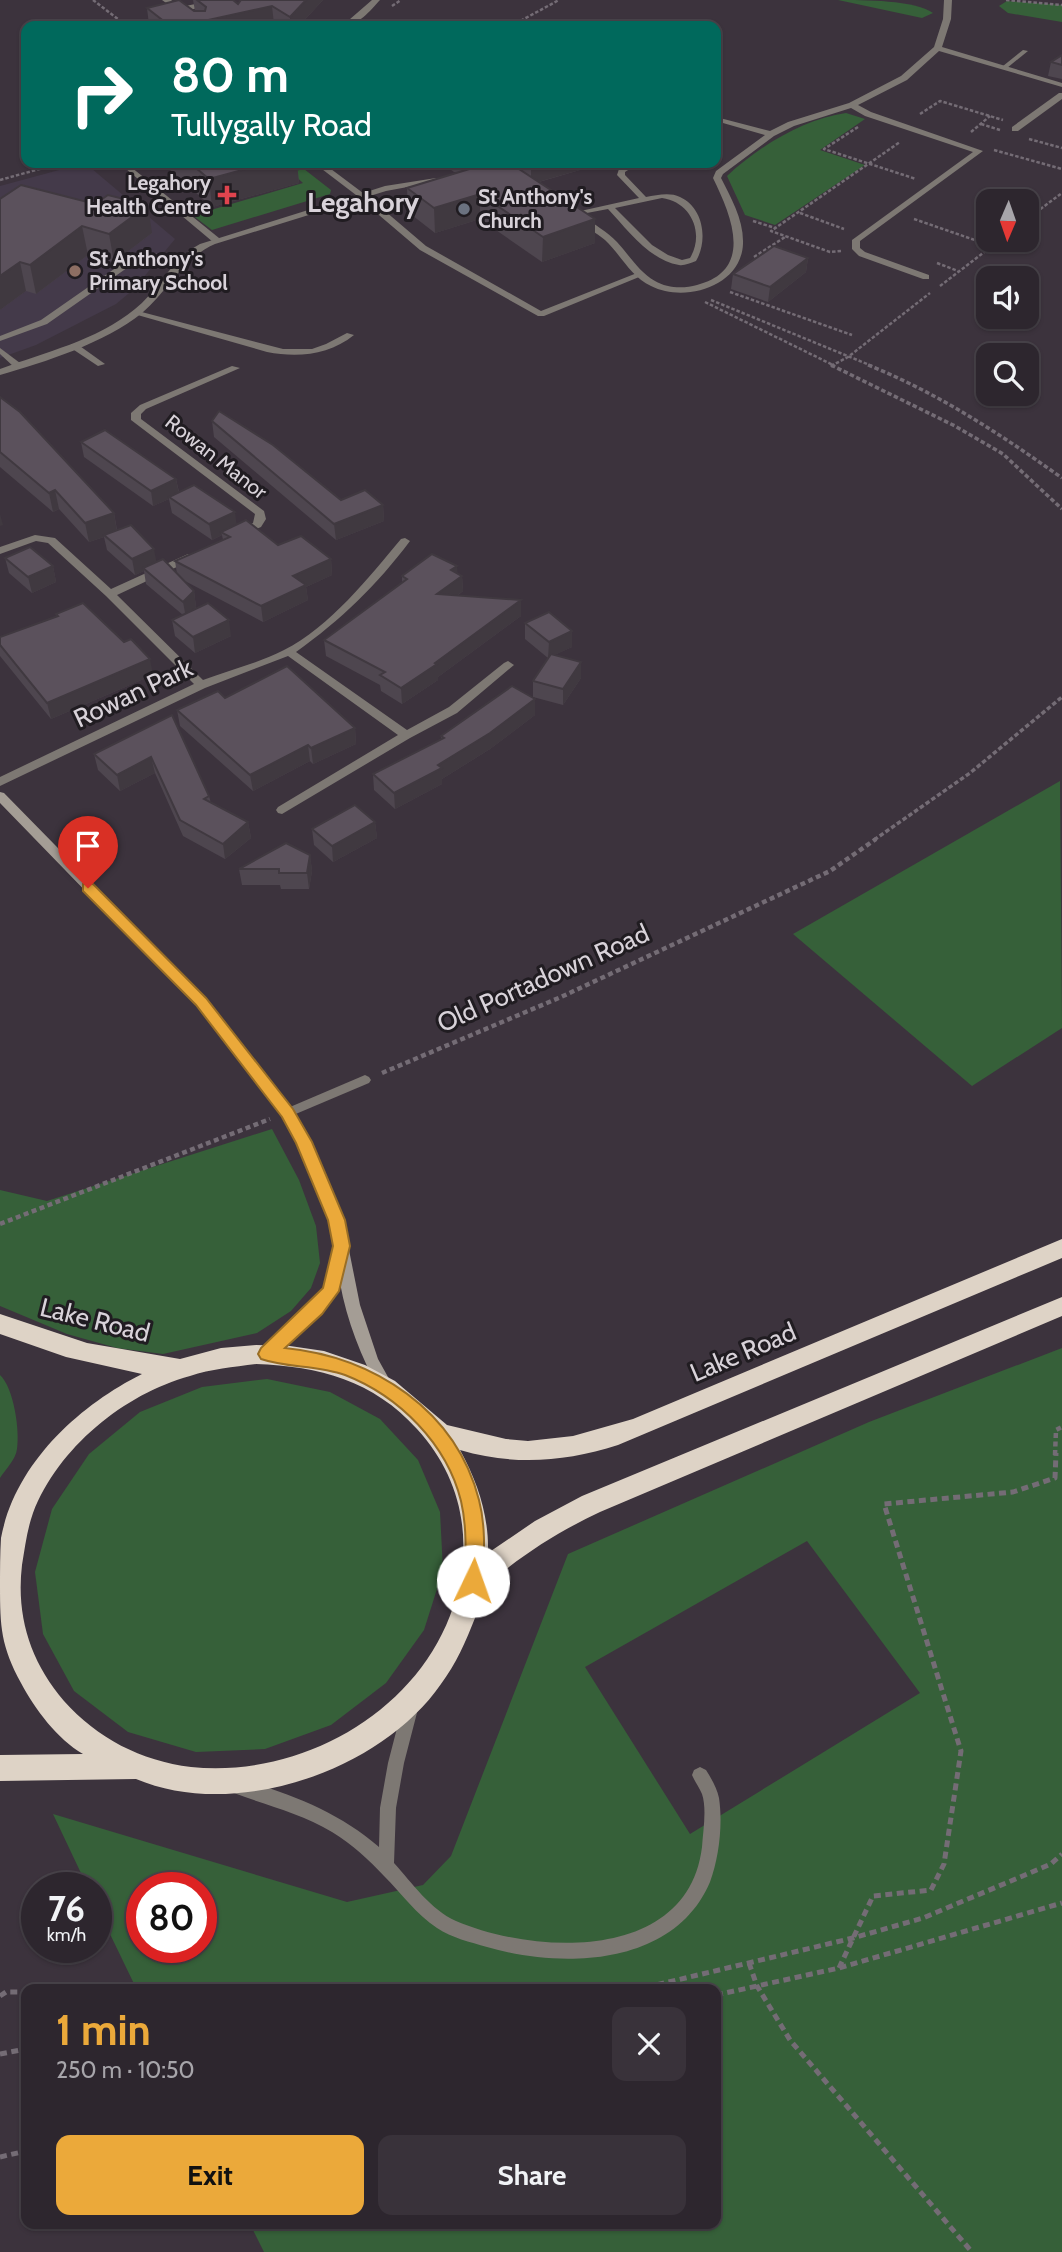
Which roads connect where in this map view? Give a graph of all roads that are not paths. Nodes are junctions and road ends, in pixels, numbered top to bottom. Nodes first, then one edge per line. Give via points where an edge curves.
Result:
1 (166, 0) edge
2 (225, 0) edge
3 (376, 0) edge
4 (948, 0) edge
5 (180, 10) junction
6 (196, 21) edge
7 (353, 21) edge
8 (937, 48) junction
9 (1025, 51) dead end
10 (1005, 67) junction
11 (1062, 85) edge
12 (1062, 95) edge
13 (852, 105) junction
14 (721, 119) edge
15 (1017, 127) road end
16 (771, 134) junction
17 (128, 168) edge
18 (325, 168) edge
19 (627, 168) edge
20 (450, 180) edge
21 (362, 196) junction
22 (644, 200) junction
23 (609, 206) junction
24 (568, 212) joint
25 (216, 240) junction
26 (183, 260) junction
27 (640, 275) junction
28 (926, 277) dead end
29 (137, 312) junction
30 (350, 335) dead end
31 (0, 339) edge
32 (74, 346) junction
33 (0, 350) edge
34 (18, 365) junction
35 (102, 365) dead end
36 (235, 368) dead end
37 (0, 372) edge
38 (230, 538) edge
39 (405, 541) dead end
40 (0, 551) edge
41 (200, 552) edge
42 (110, 594) junction
43 (289, 652) junction
44 (508, 665) dead end
45 (201, 685) junction
46 (406, 735) junction
47 (0, 782) edge
48 (0, 796) edge
49 (282, 810) dead end
50 (365, 1080) road end
51 (287, 1113) junction
52 (341, 1246) junction
53 (1062, 1248) edge
54 (1062, 1306) edge
55 (0, 1324) edge
56 (267, 1354) junction
57 (177, 1368) junction
58 (386, 1388) junction
59 (436, 1431) junction
60 (473, 1581) junction
61 (413, 1699) junction
62 (0, 1768) edge
63 (135, 1768) junction
64 (700, 1775) dead end
65 (223, 1782) junction
66 (386, 1867) junction

1 - 5 street
2 - 5 street
3 - 7 street
4 - 8 street
5 - 6 street
8 - 10 street
8 - 13 street via 904,78
9 - 10 lane
10 - 11 street
12 - 15 street
13 - 16 street
13 - 28 street via 979,151 856,240 856,249 862,254
14 - 16 street
16 - 27 street via 719,173 737,232 738,249 731,266 710,284 687,290 661,288
17 - 25 lane
18 - 21 street
19 - 22 lane via 621,172
20 - 21 street
21 - 25 street
21 - 27 lane via 423,248 541,314
22 - 23 lane
22 - 23 lane via 668,195 683,200 697,223 698,256 685,262 666,258
23 - 24 lane
24 - 27 street via 610,239
25 - 26 street
26 - 29 street
26 - 31 lane via 143,253 44,321
29 - 30 lane via 292,354 326,350
29 - 32 street
32 - 34 street
32 - 35 lane
33 - 34 lane
34 - 37 street
36 - 38 street, Rowan Manor via 136,413 136,420 260,513 257,525
39 - 43 street, Rowan Park via 363,592
40 - 42 street via 43,537 51,540
41 - 42 street
42 - 45 street
43 - 45 street, Rowan Park
43 - 46 street
44 - 46 street via 453,710
45 - 47 street, Rowan Park
46 - 49 street
48 - 51 street via 201,1002
50 - 51 lane
51 - 52 street via 336,1220
52 - 56 street via 331,1291
52 - 58 street via 352,1305 371,1361
53 - 59 highway, Lake Road via 592,1444 519,1451 482,1448
54 - 60 highway via 580,1509 517,1544
55 - 57 highway, Lake Road via 117,1362
56 - 57 highway via 222,1357
56 - 58 highway via 309,1358 349,1369
57 - 63 highway via 124,1394 77,1430 40,1476 16,1529 7,1586 14,1642 39,1694 80,1737
58 - 59 highway
59 - 60 highway via 470,1500 476,1539
60 - 61 highway via 462,1622 442,1662
61 - 65 highway via 359,1743 293,1772
61 - 66 lane via 388,1808
62 - 63 highway
63 - 65 highway via 177,1779
64 - 66 lane via 711,1797 703,1881 681,1912 646,1936 605,1950 545,1953 444,1924
65 - 66 lane via 317,1813 351,1835

